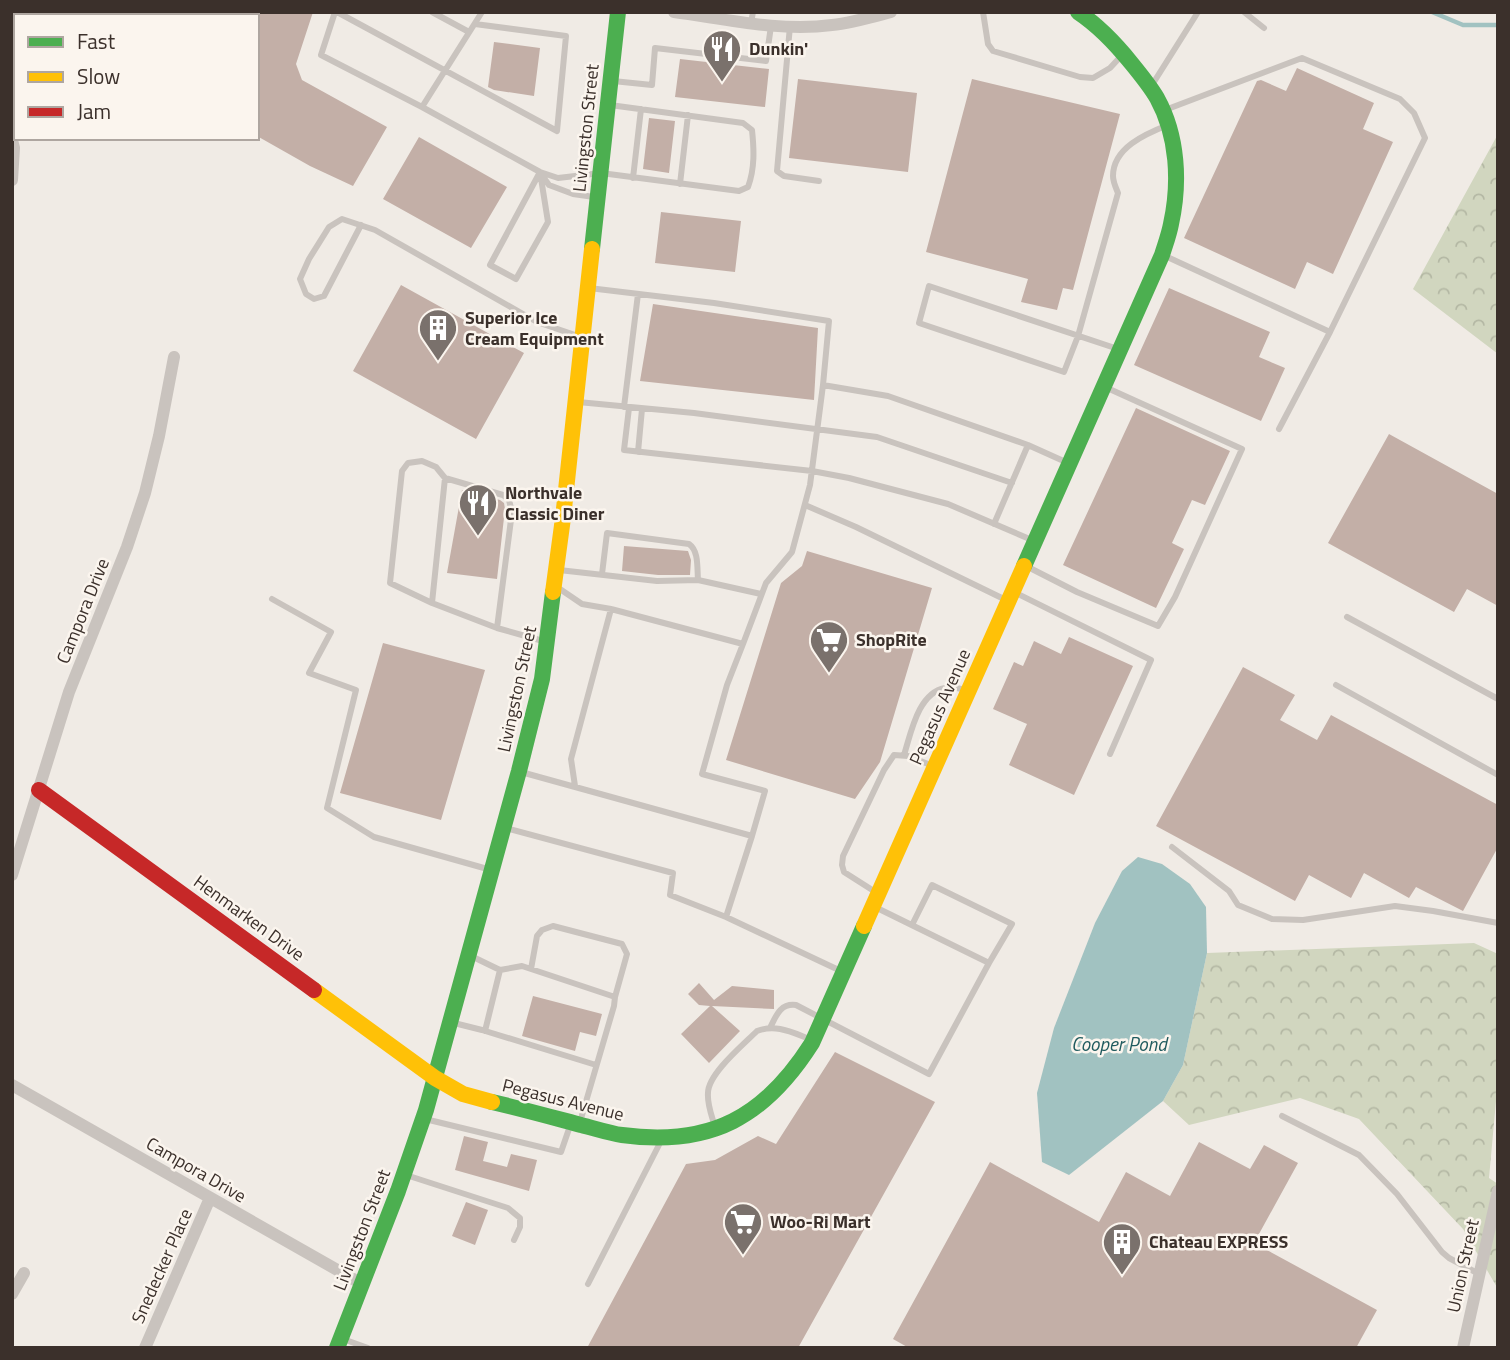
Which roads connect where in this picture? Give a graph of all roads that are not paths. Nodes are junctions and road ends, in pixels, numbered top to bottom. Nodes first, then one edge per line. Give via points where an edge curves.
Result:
1 (336, 12) edge
2 (432, 12) edge
3 (482, 12) edge
4 (618, 12) edge
5 (674, 12) edge
6 (891, 12) edge
7 (983, 12) edge
8 (1078, 12) edge
9 (1198, 12) edge
10 (1244, 12) edge
11 (691, 13) edge
12 (735, 16) edge
13 (752, 18) edge
14 (475, 24) junction
15 (771, 25) junction
16 (790, 26) junction
17 (1264, 28) dead end
18 (469, 32) junction
19 (1124, 53) junction
20 (445, 71) junction
21 (611, 80) junction
22 (1150, 88) junction
23 (608, 105) junction
24 (422, 107) junction
25 (641, 109) junction
26 (688, 115) junction
27 (1166, 118) junction
28 (12, 140) edge
29 (540, 172) junction
30 (600, 173) junction
31 (633, 178) junction
32 (12, 180) edge
33 (819, 181) dead end
34 (680, 184) junction
35 (597, 202) junction
36 (361, 225) junction
37 (1161, 255) junction
38 (588, 288) junction
39 (638, 294) junction
40 (1330, 332) junction
41 (1077, 336) junction
42 (583, 338) junction
43 (1119, 350) junction
44 (174, 356) dead end
45 (822, 385) junction
46 (1103, 387) junction
47 (576, 402) junction
48 (627, 408) junction
49 (642, 409) junction
50 (817, 429) junction
51 (1279, 429) dead end
52 (1028, 446) junction
53 (638, 452) junction
54 (1069, 464) junction
55 (812, 471) junction
56 (445, 478) junction
57 (1012, 483) junction
58 (805, 505) junction
59 (512, 512) junction
60 (563, 518) junction
61 (993, 524) junction
62 (1034, 542) junction
63 (1024, 565) junction
64 (602, 574) junction
65 (556, 577) junction
66 (698, 580) junction
67 (761, 594) junction
68 (1010, 596) junction
69 (272, 598) dead end
70 (432, 603) junction
71 (611, 609) junction
72 (1347, 617) dead end
73 (497, 628) junction
74 (548, 642) junction
75 (743, 643) junction
76 (1336, 685) dead end
77 (969, 690) junction
78 (1498, 699) edge
79 (1110, 754) dead end
80 (904, 755) junction
81 (935, 767) junction
82 (519, 771) junction
83 (1498, 775) edge
84 (575, 786) junction
85 (39, 790) junction
86 (504, 828) junction
87 (752, 836) junction
88 (1172, 847) dead end
89 (492, 870) junction
90 (12, 875) edge
91 (876, 900) junction
92 (726, 917) junction
93 (1498, 923) edge
94 (912, 925) junction
95 (470, 955) junction
96 (989, 963) junction
97 (531, 969) junction
98 (500, 970) junction
99 (844, 973) junction
100 (615, 997) junction
101 (823, 1019) junction
102 (451, 1023) junction
103 (770, 1028) junction
104 (485, 1031) junction
105 (813, 1040) junction
106 (596, 1065) junction
107 (435, 1078) junction
108 (12, 1085) edge
109 (1282, 1116) dead end
110 (423, 1118) junction
111 (575, 1123) junction
112 (716, 1129) junction
113 (664, 1136) junction
114 (404, 1175) junction
115 (1498, 1191) edge
116 (210, 1198) junction
117 (514, 1240) dead end
118 (24, 1273) dead end
119 (1480, 1274) junction
120 (362, 1284) junction
121 (588, 1284) dead end
122 (12, 1294) edge
123 (339, 1343) edge
124 (145, 1348) edge
125 (368, 1348) edge
126 (1463, 1348) edge

1 - 20 lane
1 - 24 lane via 321,55
2 - 18 lane
3 - 14 lane
4 - 21 street, Livingston Street
5 - 11 street
6 - 16 street via 831,25
7 - 19 lane via 993,51 1068,73 1093,78
8 - 19 street, Pegasus Avenue
9 - 22 lane
10 - 17 lane
11 - 12 street
12 - 13 street
13 - 15 street
14 - 18 lane
14 - 20 lane via 566,36 557,131
15 - 16 street
15 - 21 lane via 766,61 655,48 652,85
16 - 33 lane via 777,171
18 - 20 lane
19 - 22 street, Pegasus Avenue
20 - 24 lane
21 - 23 street, Livingston Street
22 - 27 street, Pegasus Avenue
23 - 25 lane
23 - 30 street, Livingston Street
24 - 29 lane
25 - 26 lane
25 - 31 lane
26 - 34 lane
26 - 34 lane via 743,123 752,130 752,176 748,187 739,191
27 - 37 street, Pegasus Avenue via 1172,136 1175,192
27 - 40 lane via 1302,58 1401,99 1414,113 1425,138
27 - 41 lane via 1116,160 1113,176 1118,193
28 - 32 street
29 - 29 lane via 490,265 516,279 548,222
29 - 30 lane via 558,178
29 - 35 lane via 549,185 594,197
30 - 31 lane
30 - 35 street, Livingston Street
31 - 34 lane
35 - 38 street, Livingston Street
36 - 36 lane via 342,219 329,227 300,279 306,294 314,299 324,296
36 - 42 lane via 537,322
37 - 40 lane
37 - 43 street, Pegasus Avenue
38 - 39 lane
38 - 42 street, Livingston Street
39 - 45 lane via 829,321
39 - 48 lane
40 - 51 lane
41 - 41 lane via 929,286 919,323 1064,372
41 - 43 lane
42 - 47 street, Livingston Street
43 - 46 street, Pegasus Avenue
44 - 85 street, Campora Drive via 145,493 69,692
45 - 50 lane
45 - 52 lane via 888,396
46 - 54 street, Pegasus Avenue
46 - 63 lane via 1242,449 1158,626
47 - 48 lane
47 - 60 street, Livingston Street
48 - 49 lane
48 - 53 lane via 624,450
49 - 50 lane
49 - 53 lane
50 - 55 lane
50 - 57 lane via 877,437
52 - 54 lane
52 - 57 lane
53 - 55 lane
54 - 62 street, Pegasus Avenue
55 - 58 lane
55 - 61 lane via 948,504
56 - 59 lane via 503,495
56 - 70 lane
56 - 70 lane via 422,461 408,463 402,471 390,583
57 - 61 lane
58 - 67 lane via 792,552
58 - 68 lane
59 - 60 lane
59 - 73 lane
60 - 65 street, Livingston Street
61 - 62 lane
62 - 63 street, Pegasus Avenue
63 - 68 street, Pegasus Avenue
64 - 65 lane
64 - 66 lane via 657,581
64 - 66 lane via 607,533 689,544 694,547
65 - 71 lane via 582,604
65 - 74 street, Livingston Street
66 - 67 lane
67 - 75 lane
68 - 77 street, Pegasus Avenue
68 - 79 lane via 1151,660
69 - 89 lane via 331,632 309,673 356,690 327,808 374,837
70 - 73 lane
71 - 75 lane
71 - 84 lane via 571,759
72 - 78 lane
73 - 74 lane
74 - 82 street, Livingston Street
75 - 87 lane via 702,774 765,791
76 - 83 lane
77 - 80 lane via 947,687 930,695
77 - 81 street, Pegasus Avenue
80 - 81 lane
80 - 91 lane via 894,755 884,770 843,856 844,872
81 - 91 street, Pegasus Avenue
82 - 84 lane
82 - 86 street, Livingston Street
84 - 87 lane
85 - 90 street, Campora Drive
85 - 107 street, Henmarken Drive
86 - 89 street, Livingston Street
86 - 92 lane via 673,873 670,895
87 - 92 lane
88 - 93 lane via 1228,891 1238,905 1272,919 1303,920 1395,906
89 - 95 street, Livingston Street
91 - 94 lane
91 - 99 street, Pegasus Avenue
92 - 99 lane
94 - 96 lane
94 - 96 lane via 932,885 1012,924
95 - 98 lane
95 - 102 street, Livingston Street
96 - 101 lane via 929,1074
97 - 98 lane
97 - 100 lane
97 - 100 lane via 537,936 553,926 622,944 627,954
98 - 104 lane
99 - 101 street, Pegasus Avenue
100 - 106 lane
101 - 103 lane via 790,1004 779,1011
101 - 105 street, Pegasus Avenue
102 - 104 lane
102 - 107 street, Livingston Street
103 - 105 lane
103 - 112 lane via 757,1031 710,1080 708,1094
104 - 106 lane
105 - 112 street, Pegasus Avenue via 781,1086 741,1117
106 - 111 lane
107 - 110 street, Livingston Street
107 - 111 street, Pegasus Avenue via 463,1094
108 - 116 street, Campora Drive
109 - 119 lane via 1359,1155 1397,1194 1442,1252
110 - 111 lane via 561,1152
110 - 114 street, Livingston Street
111 - 113 street, Pegasus Avenue via 620,1135
112 - 113 street, Pegasus Avenue
113 - 121 lane
114 - 117 lane via 508,1208 520,1219
114 - 120 street, Livingston Street
115 - 119 street, Union Street
116 - 120 street, Campora Drive
116 - 124 street, Snedecker Place
118 - 122 street
119 - 126 street, Union Street
120 - 123 street, Livingston Street
123 - 125 lane

